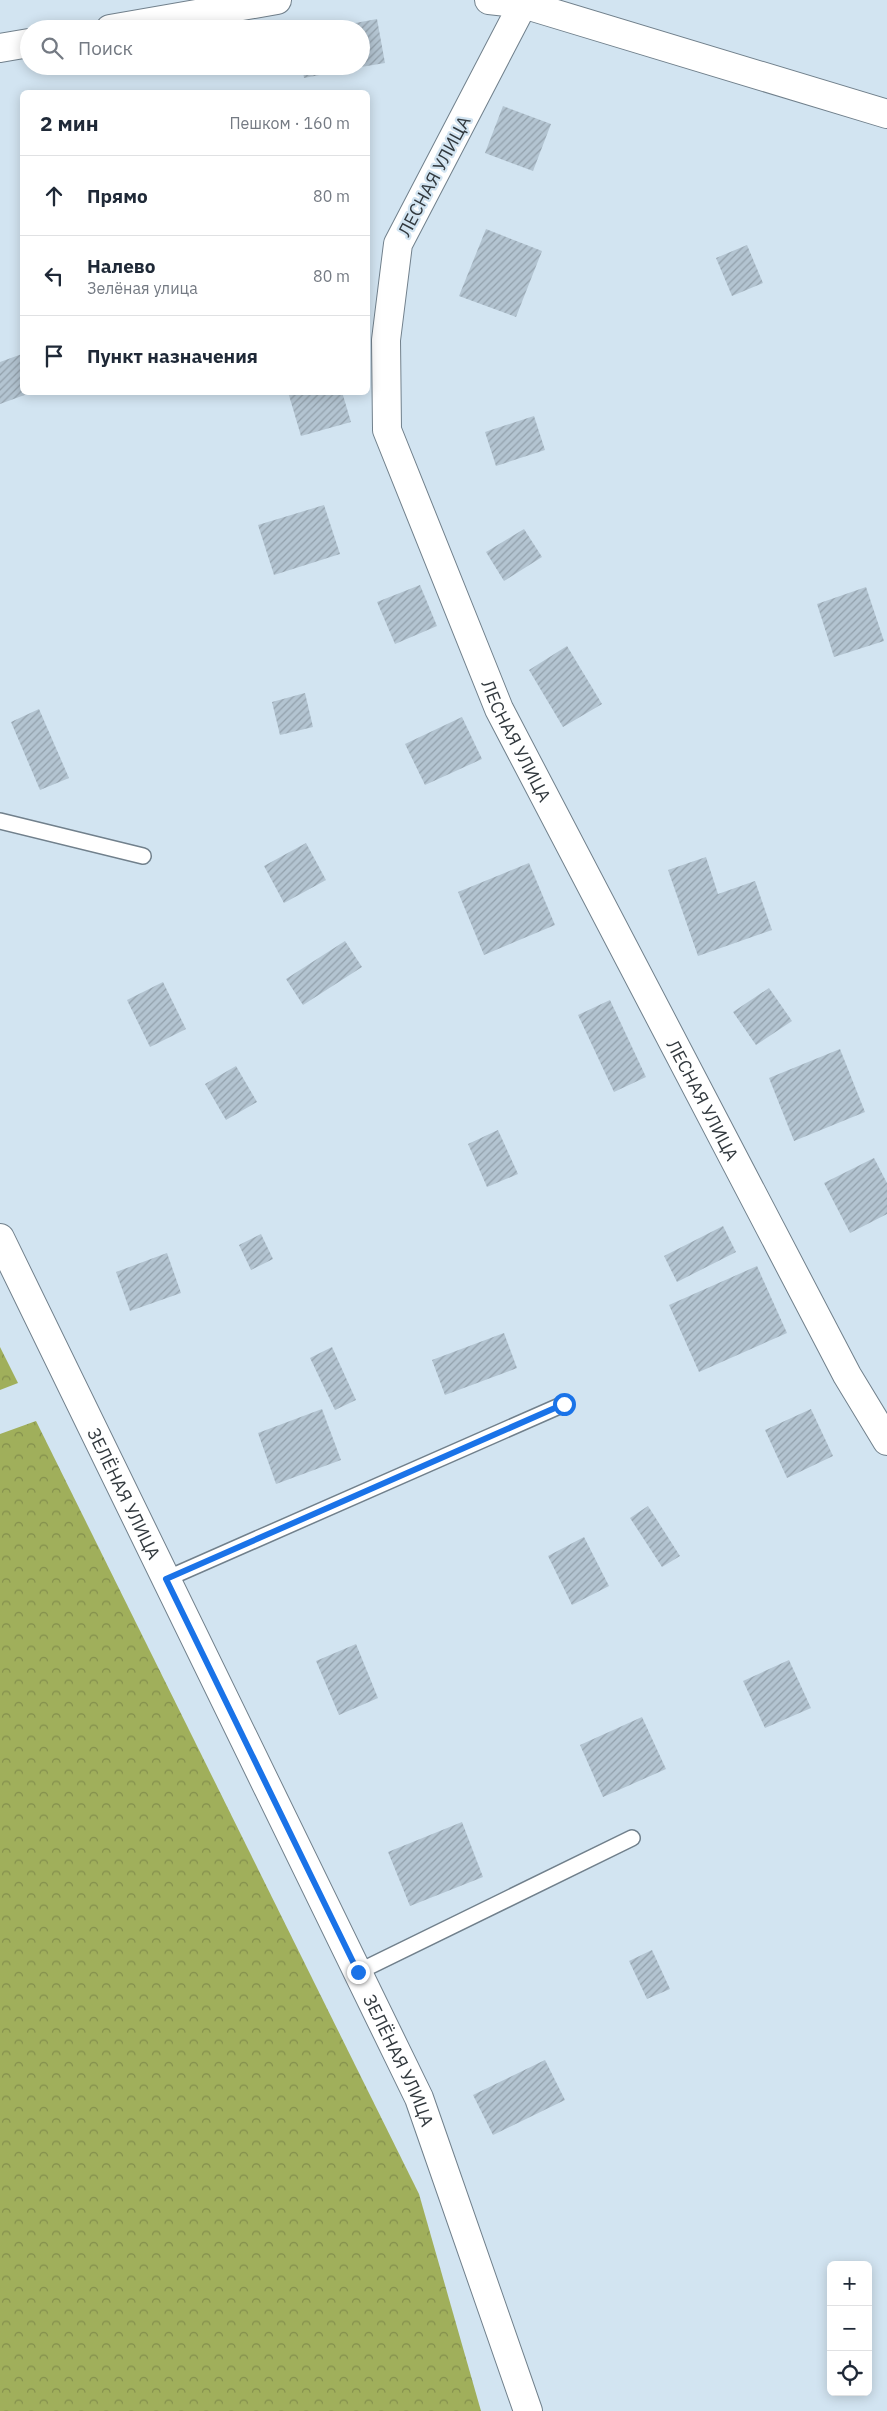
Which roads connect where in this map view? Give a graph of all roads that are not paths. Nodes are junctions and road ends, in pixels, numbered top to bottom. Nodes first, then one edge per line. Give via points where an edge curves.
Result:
1 (277, 0) edge
2 (489, 0) edge
3 (523, 4) junction
4 (162, 20) edge
5 (20, 45) edge
6 (0, 48) edge
7 (887, 114) edge
8 (0, 821) edge
9 (143, 856) dead end
10 (0, 1238) edge
11 (564, 1404) dead end
12 (887, 1441) edge
13 (166, 1579) junction
14 (632, 1838) dead end
15 (358, 1972) junction
16 (528, 2411) edge

1 - 4 street
2 - 3 street
3 - 7 street
3 - 12 street, ЛЕСНАЯ УЛИЦА via 398,244 386,340 387,430 499,709 847,1375
5 - 6 street
8 - 9 lane
10 - 13 street, ЗЕЛЁНАЯ УЛИЦА
11 - 13 lane
13 - 15 street, ЗЕЛЁНАЯ УЛИЦА
14 - 15 lane
15 - 16 street, ЗЕЛЁНАЯ УЛИЦА via 419,2098

